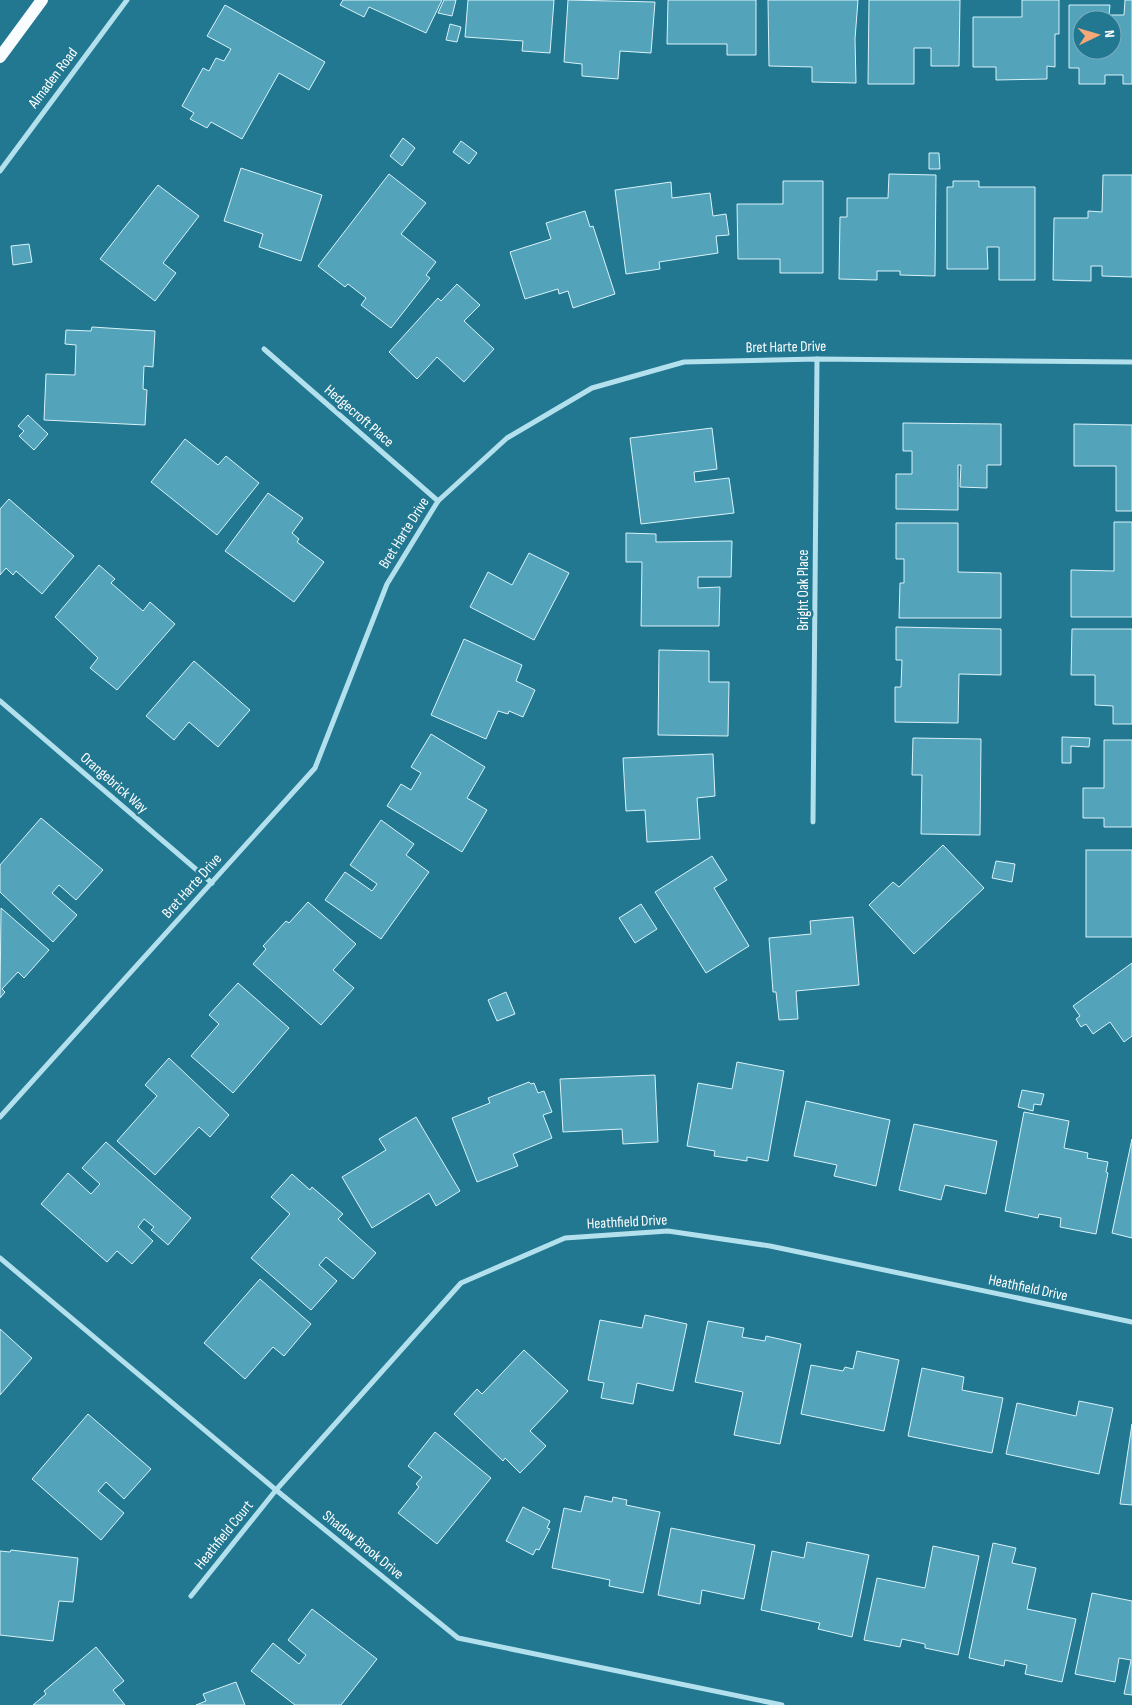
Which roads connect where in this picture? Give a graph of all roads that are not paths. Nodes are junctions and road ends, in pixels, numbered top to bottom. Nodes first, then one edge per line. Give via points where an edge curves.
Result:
1 (42, 0) edge
2 (127, 0) edge
3 (0, 57) edge
4 (0, 171) edge
5 (264, 349) dead end
6 (818, 359) junction
7 (1132, 362) edge
8 (438, 501) junction
9 (0, 701) edge
10 (813, 822) dead end
11 (212, 883) junction
12 (0, 1117) edge
13 (0, 1258) edge
14 (1132, 1322) edge
15 (276, 1490) junction
16 (191, 1596) dead end
17 (782, 1705) edge

1 - 3 main road
2 - 4 street, Almaden Road
5 - 8 street, Hedgecroft Place
6 - 7 street, Bret Harte Drive
6 - 8 street, Bret Harte Drive via 684,362 592,388 507,438
6 - 10 street, Bright Oak Place
8 - 11 street, Bret Harte Drive via 387,584 316,768
9 - 11 street, Orangebrick Way
11 - 12 street, Bret Harte Drive
13 - 15 street, Shadow Brook Drive
14 - 15 street, Heathfield Drive via 770,1246 668,1231 565,1238 461,1283
15 - 16 street, Heathfield Court
15 - 17 street, Shadow Brook Drive via 458,1638

